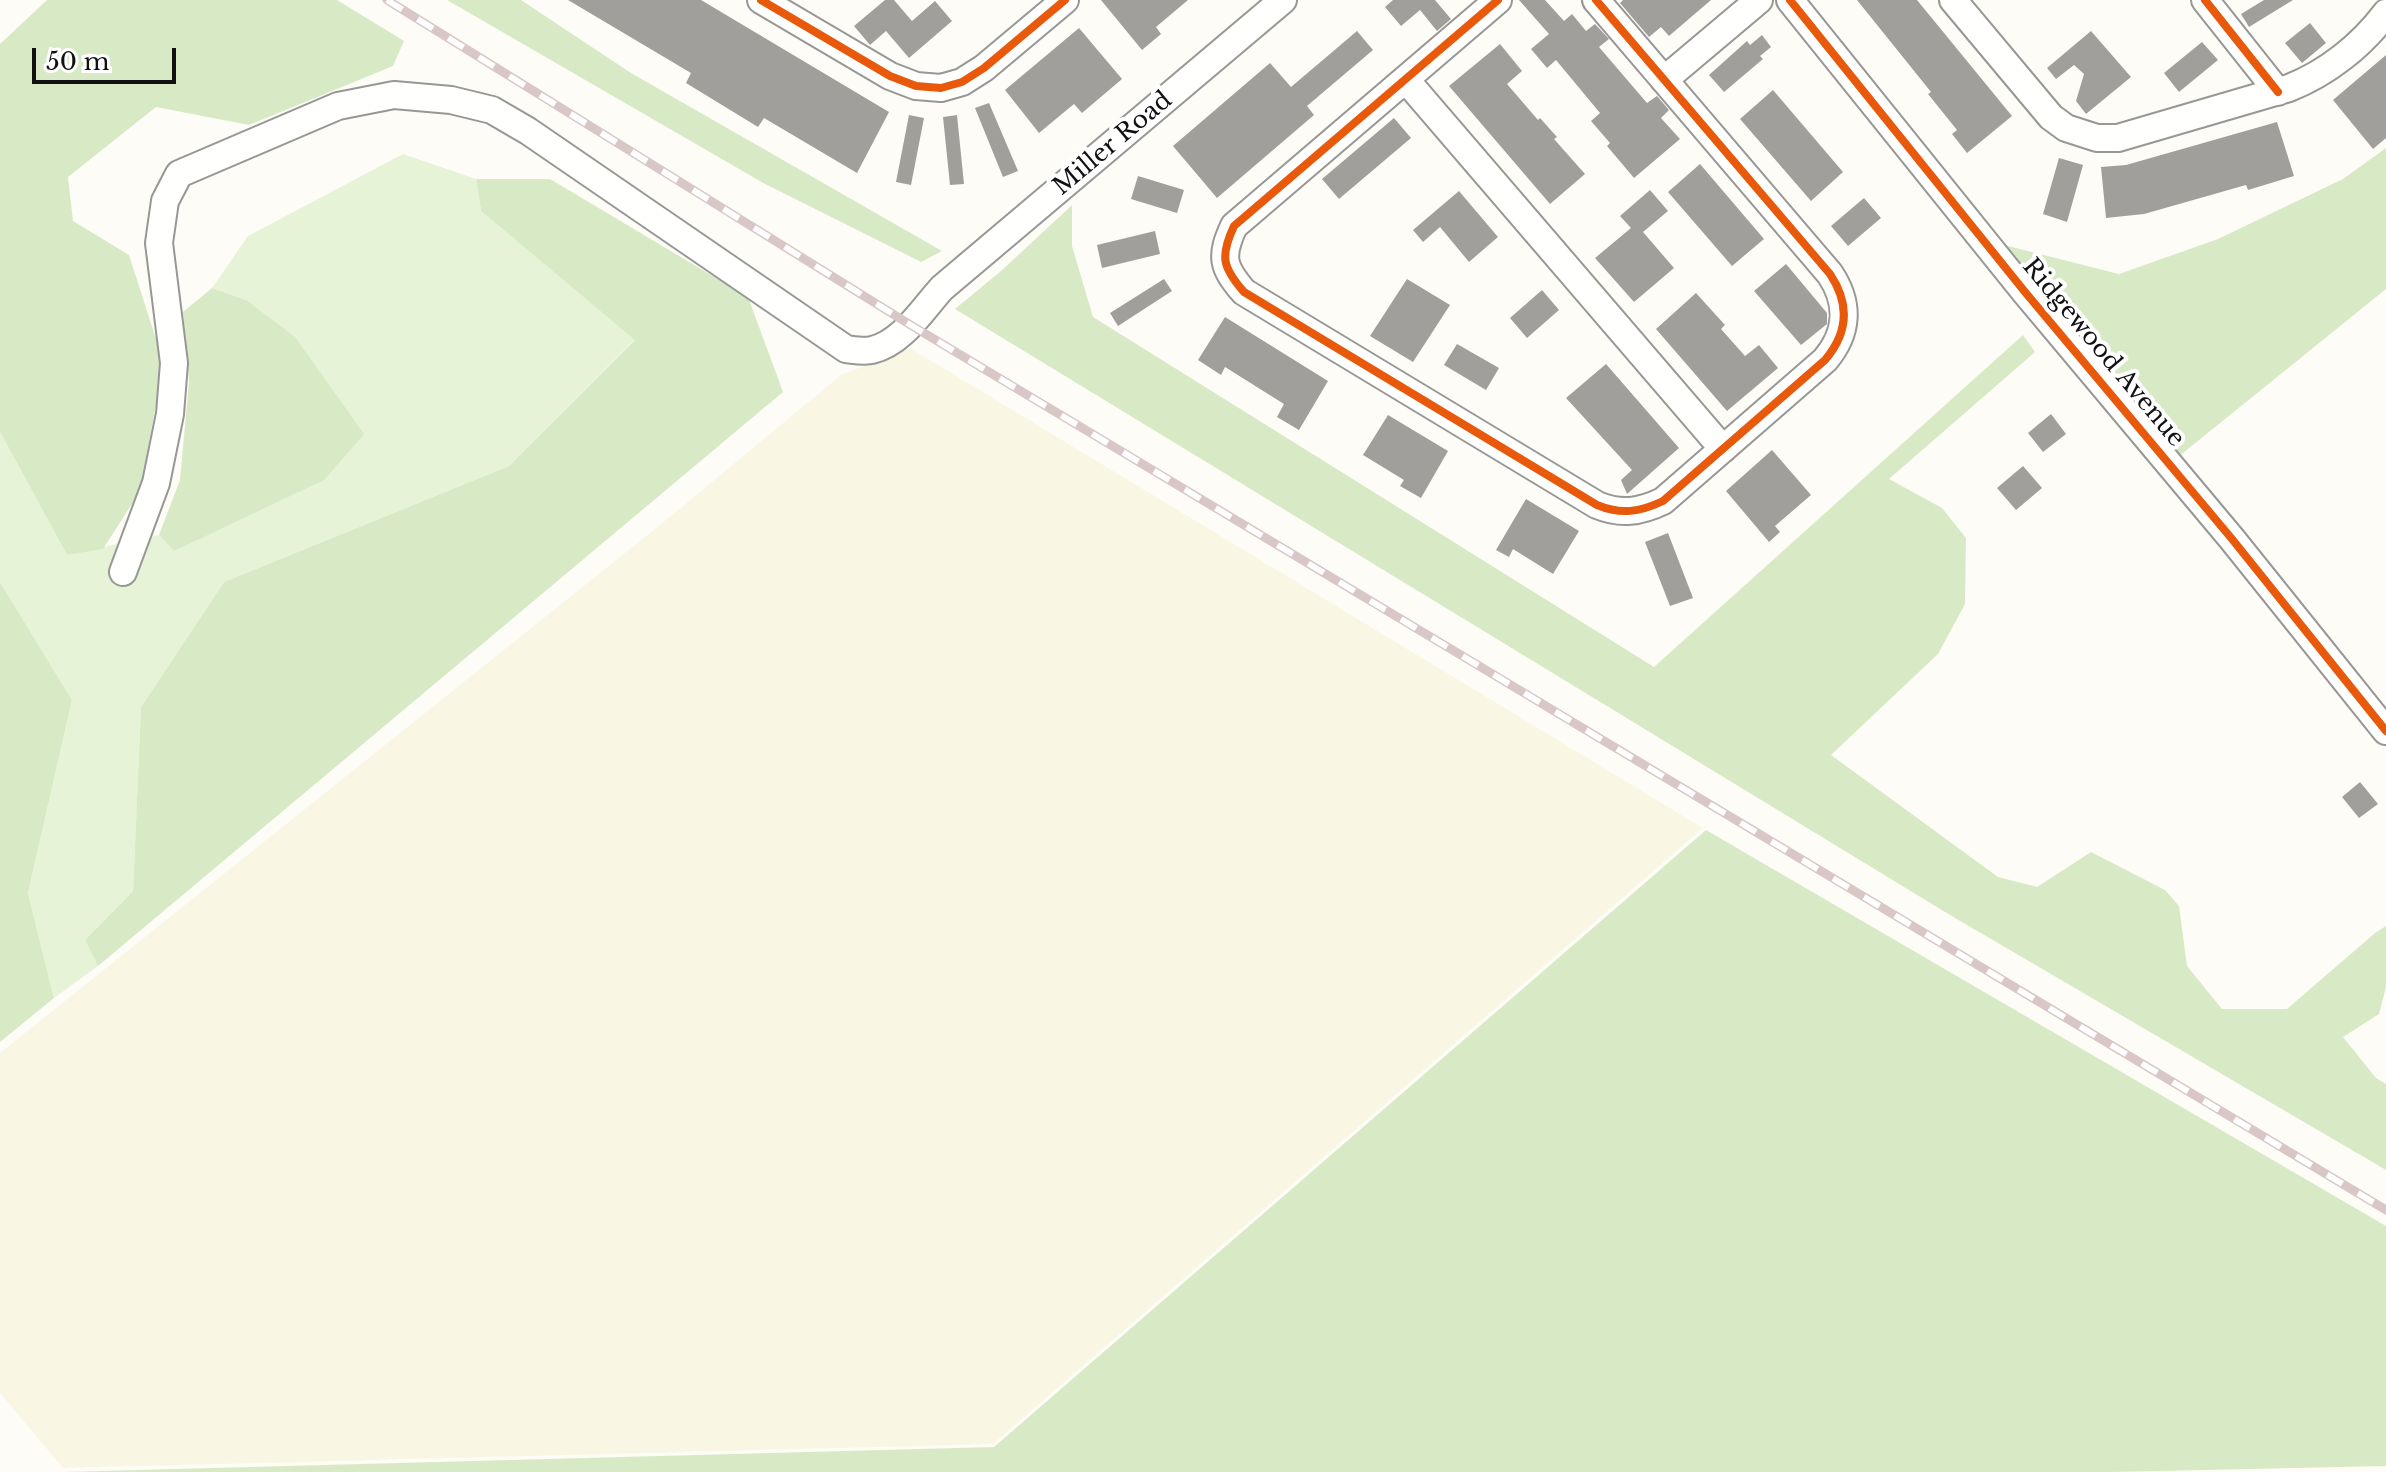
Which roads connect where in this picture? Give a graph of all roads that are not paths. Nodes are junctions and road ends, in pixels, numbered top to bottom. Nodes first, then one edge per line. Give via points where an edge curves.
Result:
1 (761, 0) edge
2 (1065, 0) edge
3 (1283, 0) edge
4 (1498, 0) edge
5 (1596, 0) edge
6 (1759, 0) edge
7 (1790, 0) edge
8 (1953, 0) edge
9 (2205, 0) edge
10 (2386, 13) edge
11 (1406, 80) junction
12 (1664, 80) junction
13 (2278, 92) junction
14 (1723, 449) junction
15 (123, 572) dead end
16 (2386, 731) edge

1 - 2 street via 890,76 941,88 984,68
3 - 15 street, Miller Road via 942,288 890,343 868,352 846,349 492,110 394,95 338,106 179,174 165,201 159,243 174,363 170,414 156,483
4 - 11 street
5 - 12 street
6 - 12 street
7 - 16 street, Ridgewood Avenue
8 - 13 street via 2051,117 2097,138 2136,134
9 - 13 street
10 - 13 street via 2333,64
11 - 14 street
11 - 14 street via 1234,226 1216,260 1244,292 1610,510 1646,509 1663,501
12 - 14 street via 1830,274 1844,302 1836,348

